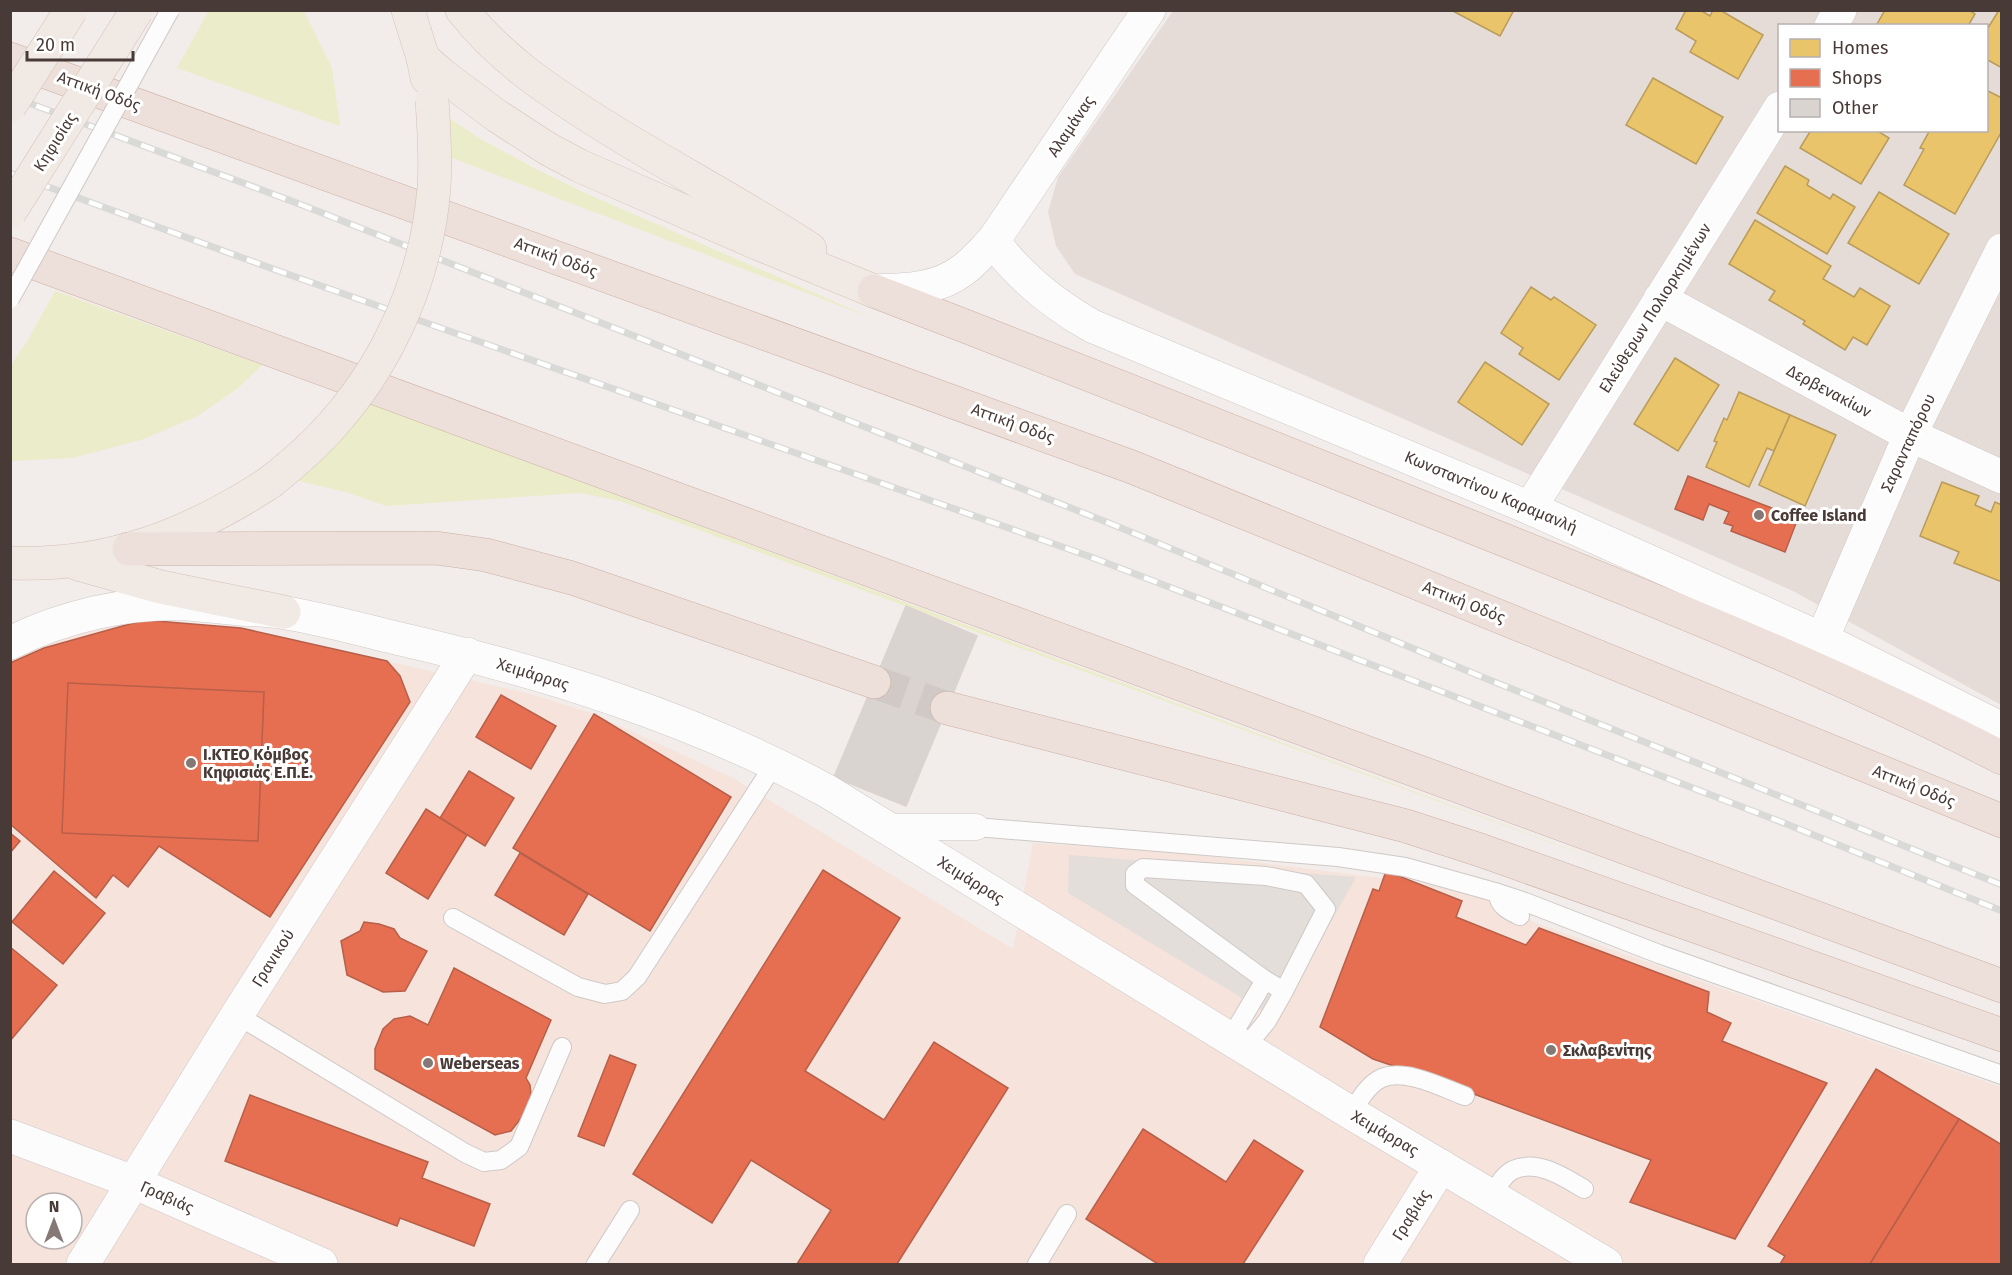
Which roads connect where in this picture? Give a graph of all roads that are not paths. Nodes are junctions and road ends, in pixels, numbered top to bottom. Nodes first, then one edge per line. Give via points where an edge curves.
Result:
1 (71, 10) edge
2 (137, 10) edge
3 (170, 10) edge
4 (408, 10) edge
5 (462, 10) edge
6 (1149, 10) edge
7 (1840, 10) edge
8 (1832, 24) edge
9 (423, 58) junction
10 (10, 59) edge
11 (10, 106) edge
12 (1778, 110) edge
13 (10, 212) edge
14 (993, 241) junction
15 (2001, 250) edge
16 (10, 254) edge
17 (874, 291) junction
18 (10, 299) edge
19 (1660, 299) junction
20 (1910, 435) junction
21 (2001, 477) edge
22 (1530, 508) junction
23 (129, 549) junction
24 (67, 561) junction
25 (15, 564) edge
26 (284, 612) junction
27 (1822, 639) junction
28 (10, 643) edge
29 (467, 654) junction
30 (873, 682) tunnel mouth
31 (947, 708) tunnel mouth
32 (2001, 729) edge
33 (2001, 758) edge
34 (775, 763) junction
35 (2001, 821) edge
36 (886, 827) junction
37 (976, 827) joint
38 (1498, 892) junction
39 (1520, 916) dead end
40 (453, 918) dead end
41 (1265, 980) junction
42 (2001, 986) edge
43 (1284, 991) junction
44 (237, 1015) junction
45 (2001, 1035) edge
46 (1238, 1043) junction
47 (562, 1047) dead end
48 (2001, 1076) edge
49 (1465, 1096) dead end
50 (1351, 1113) junction
51 (10, 1136) edge
52 (1441, 1166) junction
53 (133, 1182) junction
54 (1584, 1189) dead end
55 (1492, 1196) junction
56 (630, 1210) dead end
57 (1067, 1214) dead end
58 (83, 1264) edge
59 (321, 1264) edge
60 (596, 1264) edge
61 (1037, 1264) edge
62 (1380, 1264) edge
63 (1606, 1264) edge

1 - 11 main road, bridge
2 - 13 main road, Κηφισίας, bridge
3 - 18 lane, bridge
4 - 9 main road
5 - 17 main road via 481,34 538,83
6 - 14 street, Αλαμάνας
7 - 8 street
9 - 17 main road via 497,116 580,166
9 - 23 main road, bridge via 435,144 434,188 418,273 384,353 333,424 269,483 193,527
10 - 35 highway, Αττική Οδός via 1132,466
12 - 19 street, Ελεύθερων Πολιορκημένων
14 - 17 street, Αλαμάνας via 964,270 941,283 912,290
14 - 22 street, Κωνσταντίνου Καραμανλή via 1038,289 1092,326
15 - 20 street, Σαρανταπόρου
16 - 42 highway
17 - 33 highway via 1680,610
19 - 20 street, Δερβενακίων
19 - 22 street, Ελεύθερων Πολιορκημένων
20 - 21 street, Δερβενακίων
20 - 27 street, Σαρανταπόρου
22 - 27 street, Κωνσταντίνου Καραμανλή
23 - 24 main road
23 - 30 highway via 436,548 486,555 572,578
24 - 25 main road
24 - 26 main road via 161,587
26 - 28 street, Χειμάρρας via 185,604 134,606 77,616
26 - 29 street, Χειμάρρας
27 - 32 street, Κωνσταντίνου Καραμανλή
29 - 34 street, Χειμάρρας via 602,695 705,732
29 - 44 street, Γρανικού
31 - 45 highway via 1406,826
34 - 36 street, Χειμάρρας
34 - 40 lane via 637,977 622,991 605,994 578,987
36 - 37 street
36 - 46 street, Χειμάρρας
37 - 38 lane via 1338,857 1405,867
38 - 39 lane via 1500,904
38 - 48 lane
41 - 43 lane
41 - 43 lane via 1135,885 1135,874 1143,868 1266,876 1306,884 1326,909
41 - 46 lane
43 - 46 lane via 1267,1021
44 - 47 lane via 484,1162 501,1160 519,1147
44 - 53 street, Γρανικού
46 - 50 street, Χειμάρρας
49 - 50 lane via 1398,1075 1382,1078 1368,1088
50 - 52 street, Χειμάρρας
51 - 53 street, Γραβιάς
52 - 55 street, Χειμάρρας
52 - 62 street, Γραβιάς
53 - 58 street, Γρανικού
53 - 59 street, Γραβιάς
54 - 55 lane via 1557,1173 1524,1168 1513,1170
55 - 63 street, Χειμάρρας
56 - 60 lane
57 - 61 lane

